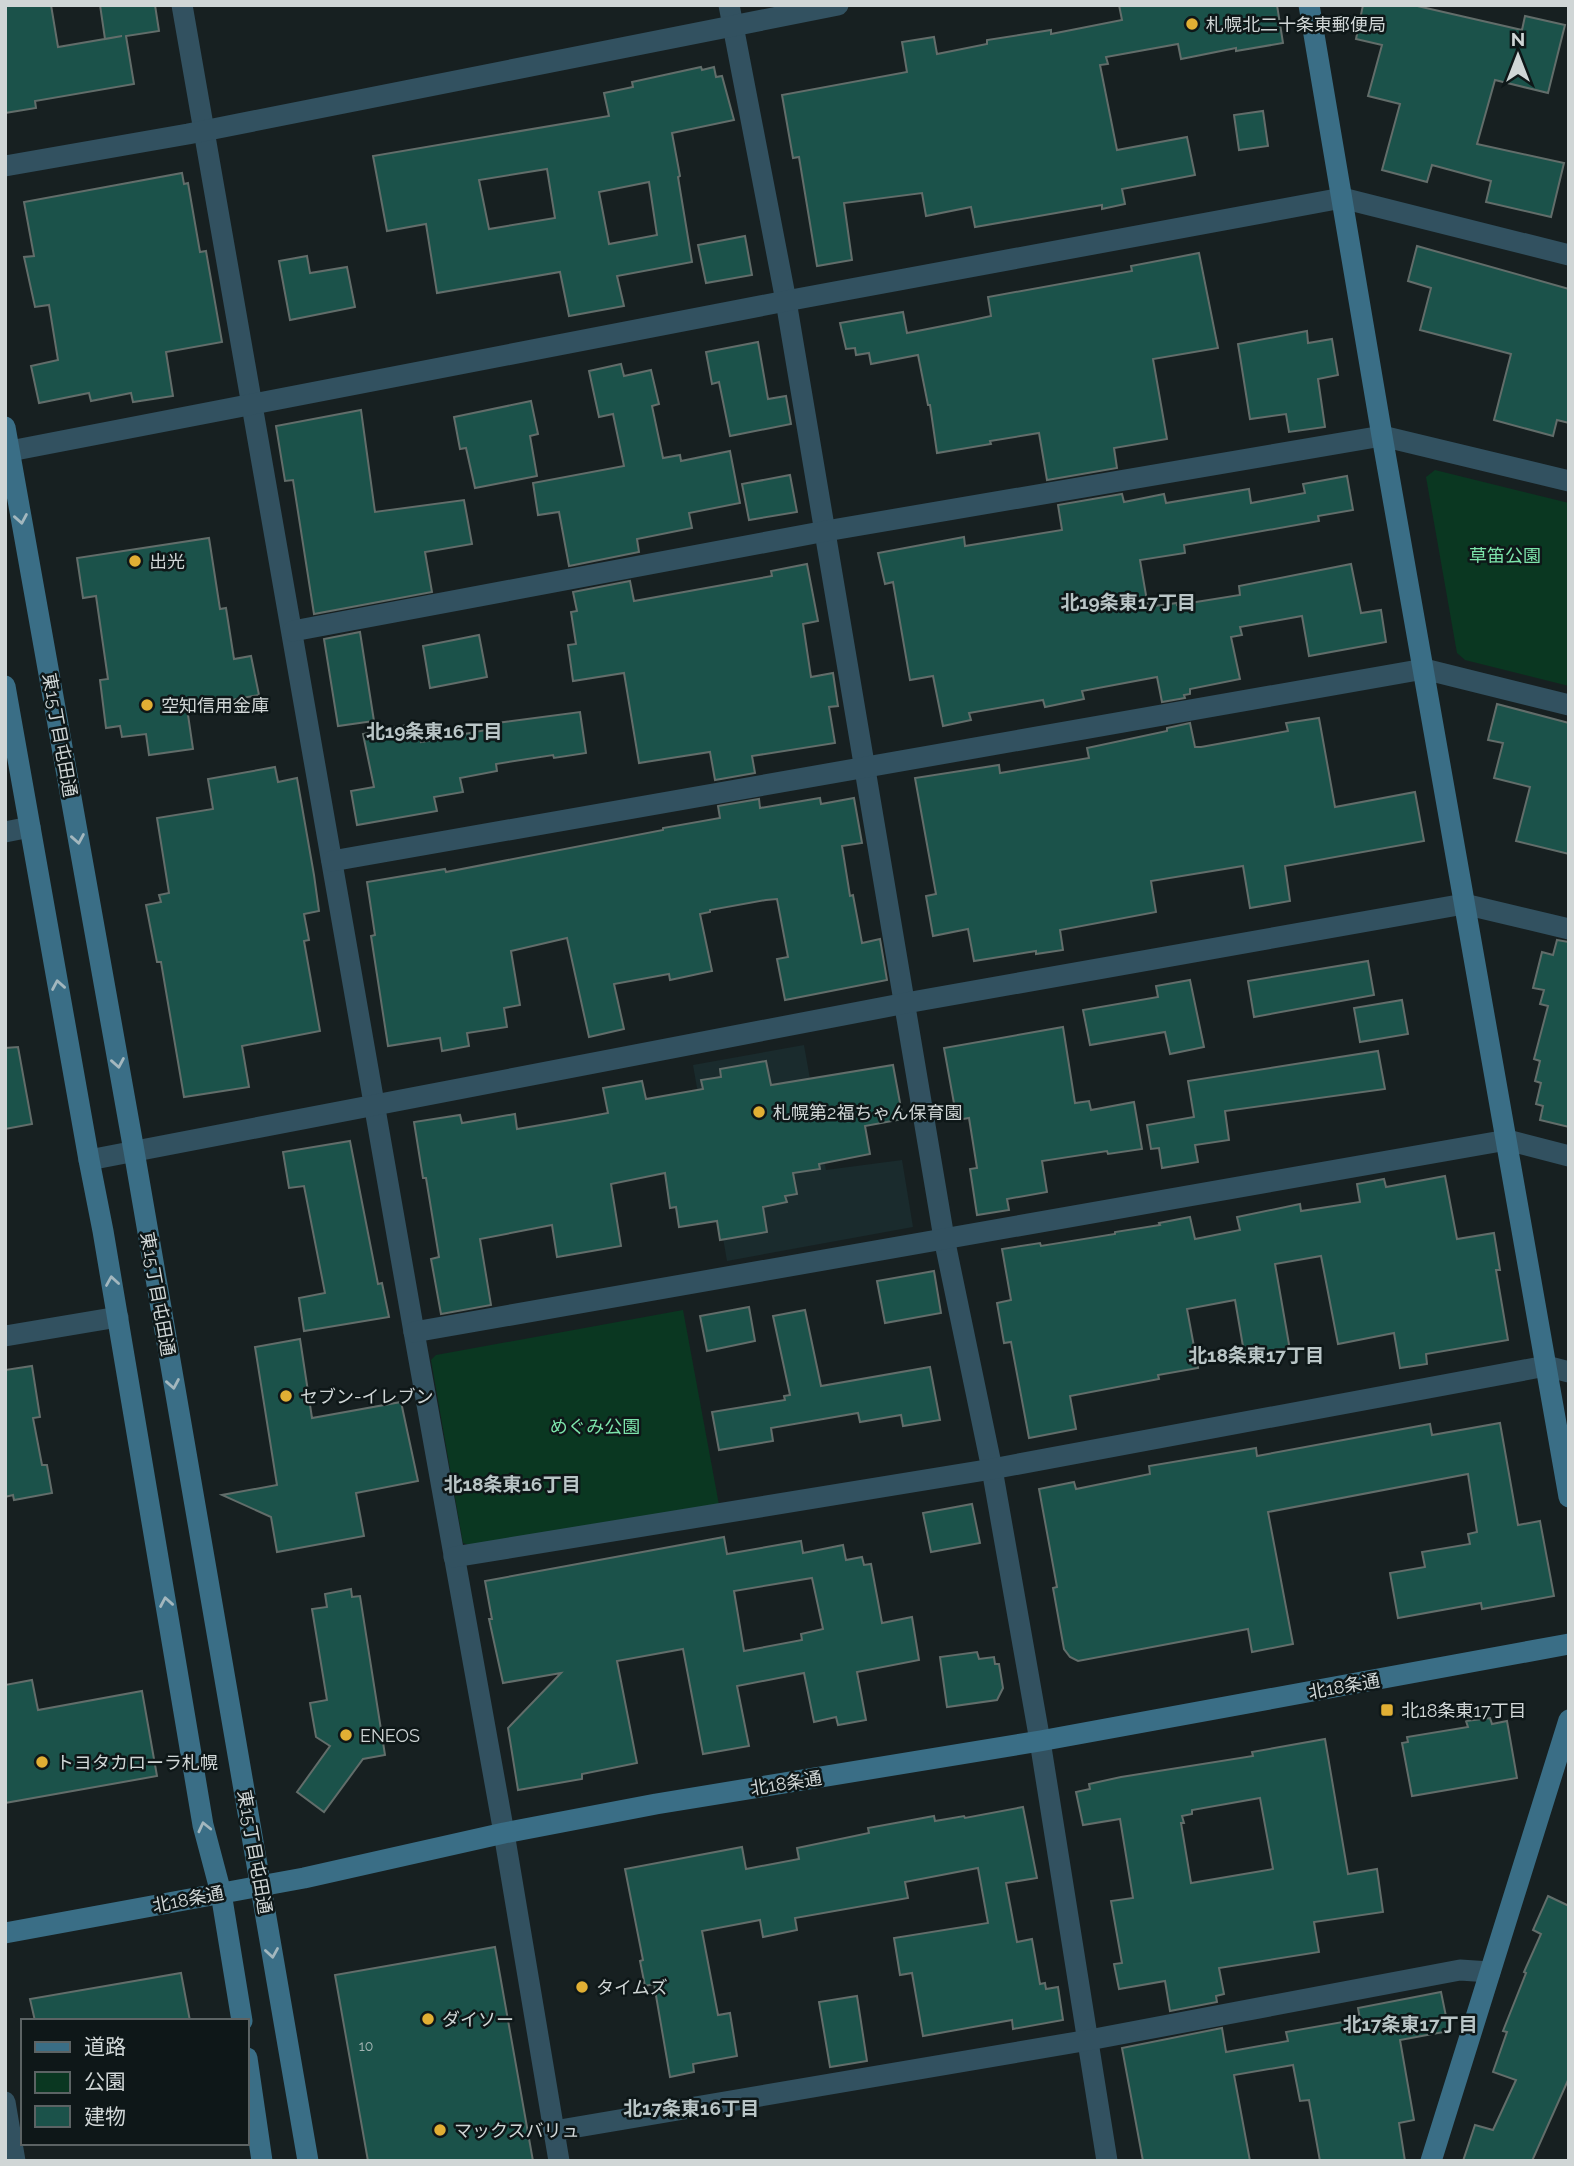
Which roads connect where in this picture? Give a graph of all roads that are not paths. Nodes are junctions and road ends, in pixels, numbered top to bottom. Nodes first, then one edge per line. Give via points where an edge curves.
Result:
1 (183, 5) edge
2 (838, 5) edge
3 (1309, 5) edge
4 (731, 15) edge
5 (203, 131) junction
6 (5, 166) edge
7 (1342, 198) junction
8 (1569, 254) edge
9 (786, 301) junction
10 (254, 405) junction
11 (5, 427) edge
12 (1382, 436) junction
13 (7, 452) edge
14 (1569, 481) edge
15 (826, 531) junction
16 (293, 631) junction
17 (1424, 669) junction
18 (5, 686) edge
19 (1569, 705) edge
20 (865, 765) junction
21 (30, 827) junction
22 (5, 832) edge
23 (332, 861) junction
24 (1464, 904) junction
25 (1569, 929) edge
26 (906, 1003) junction
27 (374, 1106) junction
28 (1507, 1140) junction
29 (134, 1151) junction
30 (1569, 1156) edge
31 (89, 1160) junction
32 (944, 1238) junction
33 (118, 1317) junction
34 (414, 1332) junction
35 (5, 1336) edge
36 (1546, 1366) junction
37 (1569, 1372) edge
38 (992, 1469) junction
39 (1569, 1497) edge
40 (454, 1557) junction
41 (1569, 1644) edge
42 (1569, 1720) edge
43 (1040, 1741) junction
44 (504, 1833) junction
45 (261, 1885) junction
46 (221, 1893) junction
47 (5, 1933) edge
48 (1490, 1972) junction
49 (242, 2019) edge
50 (1089, 2040) junction
51 (248, 2065) edge
52 (5, 2102) edge
53 (554, 2131) junction
54 (15, 2161) edge
55 (262, 2161) edge
56 (308, 2161) edge
57 (559, 2161) edge
58 (1107, 2161) edge
59 (1432, 2161) edge

1 - 5 street
2 - 4 street
3 - 7 street
4 - 5 street
4 - 9 street
5 - 6 street
5 - 10 street
7 - 8 street
7 - 9 street
7 - 12 street
9 - 10 street
9 - 15 street
10 - 13 street
10 - 16 street
11 - 13 street, 東15丁目屯田通
12 - 14 street
12 - 15 street
12 - 17 street
13 -> 29 street, 東15丁目屯田通
15 - 16 street
15 - 20 street
16 - 23 street
17 - 19 street
17 - 20 street
17 - 24 street
18 - 21 street
20 - 23 street
20 - 26 street
21 - 22 street
31 -> 21 street
23 - 27 street
24 - 25 street
24 - 26 street
24 - 28 street
26 - 27 street
26 - 32 street
27 - 29 street
27 - 34 street
28 - 30 street
28 - 32 street
28 - 36 street
29 - 31 street
29 -> 45 street, 東15丁目屯田通
33 -> 31 street
32 - 34 street
32 - 38 street
33 - 35 street
46 -> 33 street via 203,1825
34 - 40 street
36 - 37 street
36 - 38 street
36 - 39 street
38 - 40 street
38 - 43 street
40 - 44 street
41 - 43 street, 北18条通
42 - 48 street
43 - 44 street, 北18条通
43 - 50 street
44 - 45 street, 北18条通
44 - 53 street
45 - 46 street, 北18条通
45 -> 56 street, 東15丁目屯田通
46 - 47 street, 北18条通
46 - 49 street
48 - 50 street via 1460,1970
48 - 59 street
50 - 53 street
50 - 58 street
51 - 55 street
52 - 54 street
53 - 57 street

